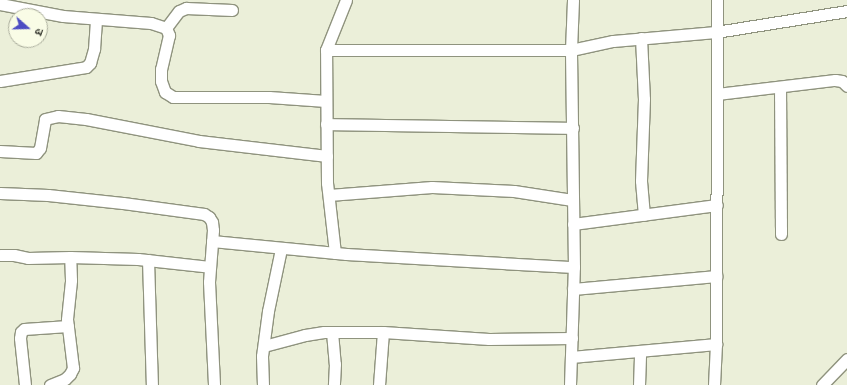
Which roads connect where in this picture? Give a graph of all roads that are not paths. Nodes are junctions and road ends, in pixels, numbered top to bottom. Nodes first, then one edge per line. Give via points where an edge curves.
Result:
1 (346, 0) edge
2 (573, 0) edge
3 (716, 0) edge
4 (0, 4) edge
5 (232, 10) dead end
6 (847, 10) edge
7 (96, 19) junction
8 (166, 28) junction
9 (716, 32) junction
10 (641, 38) junction
11 (326, 50) junction
12 (571, 50) junction
13 (0, 81) edge
14 (847, 86) edge
15 (780, 87) junction
16 (717, 94) junction
17 (326, 101) junction
18 (326, 124) junction
19 (573, 128) junction
20 (0, 150) edge
21 (327, 156) junction
22 (0, 193) edge
23 (329, 195) junction
24 (572, 200) junction
25 (717, 206) junction
26 (644, 215) junction
27 (573, 224) junction
28 (781, 234) dead end
29 (212, 241) junction
30 (281, 249) junction
31 (336, 253) junction
32 (0, 255) edge
33 (70, 257) junction
34 (148, 260) junction
35 (210, 267) junction
36 (574, 267) junction
37 (716, 276) junction
38 (573, 289) junction
39 (68, 326) junction
40 (332, 332) junction
41 (383, 332) junction
42 (572, 338) junction
43 (716, 344) junction
44 (264, 346) junction
45 (640, 351) junction
46 (571, 357) junction
47 (847, 359) edge
48 (25, 385) edge
49 (50, 385) edge
50 (152, 385) edge
51 (214, 385) edge
52 (263, 385) edge
53 (334, 385) edge
54 (379, 385) edge
55 (570, 385) edge
56 (639, 385) edge
57 (714, 385) edge
58 (822, 385) edge

1 - 11 street
2 - 12 street
3 - 9 street
4 - 7 street via 63,16
5 - 8 street via 186,8 176,14
6 - 9 street
7 - 8 street via 151,23
7 - 13 street via 92,58 86,67
8 - 17 street via 169,35 161,69 161,81 169,96 269,97
9 - 10 street
9 - 16 street
10 - 12 street
10 - 26 street via 644,99 641,182
11 - 12 street
11 - 17 street
12 - 19 street
14 - 15 street via 842,81 835,80
15 - 16 street
15 - 28 street
16 - 25 street
17 - 18 street
18 - 19 street
18 - 21 street
19 - 24 street
20 - 21 street via 36,153 40,148 45,119 58,116 199,141
21 - 23 street
22 - 29 street via 48,195 204,214 212,222
23 - 24 street via 432,187 514,192
23 - 31 street
24 - 27 street
25 - 26 street
25 - 37 street
26 - 27 street
27 - 36 street
29 - 30 street
29 - 35 street
30 - 31 street
30 - 44 street via 268,311
31 - 36 street
32 - 33 street
33 - 34 street
33 - 39 street
34 - 35 street
34 - 50 street
35 - 51 street via 210,339
36 - 38 street
37 - 38 street
37 - 43 street
38 - 42 street
39 - 48 street via 24,329 20,338
39 - 49 street via 72,368 65,379
40 - 41 street
40 - 44 street via 305,335
40 - 53 street
41 - 42 street via 489,339
41 - 54 street
42 - 46 street
43 - 45 street
43 - 57 street
44 - 52 street
45 - 46 street
45 - 56 street
46 - 55 street
47 - 58 street

